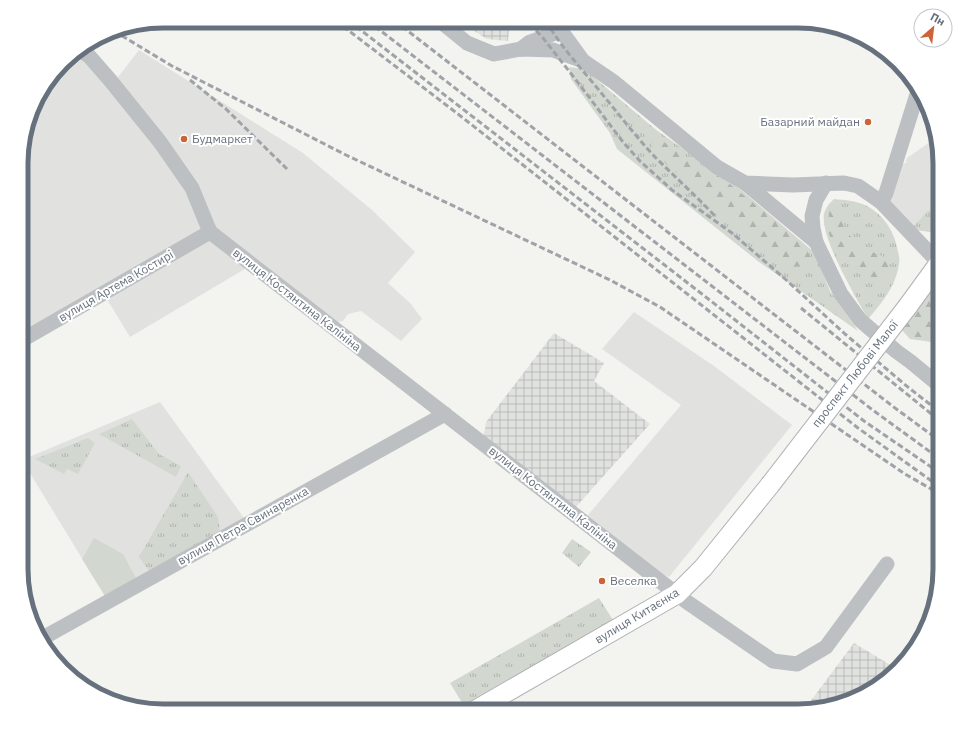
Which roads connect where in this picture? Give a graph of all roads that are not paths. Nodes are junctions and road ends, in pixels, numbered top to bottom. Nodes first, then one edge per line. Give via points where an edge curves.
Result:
1 (449, 28) edge
2 (557, 28) edge
3 (562, 28) edge
4 (521, 49) junction
5 (85, 53) edge
6 (583, 61) junction
7 (916, 98) edge
8 (745, 183) junction
9 (826, 184) junction
10 (881, 202) junction
11 (210, 232) junction
12 (816, 242) junction
13 (933, 256) edge
14 (933, 271) edge
15 (28, 337) edge
16 (933, 380) edge
17 (445, 414) junction
18 (770, 485) joint
19 (887, 564) dead end
20 (678, 594) junction
21 (46, 636) edge
22 (486, 704) edge

1 - 4 street via 467,43 494,54
2 - 4 street via 553,34 530,42
3 - 6 street
4 - 6 street via 553,50
5 - 11 street via 160,142 192,188
6 - 8 street via 614,82 717,167
7 - 10 street
8 - 9 street
8 - 12 street
9 - 10 street via 844,183 858,186
9 - 12 street via 816,200 812,216
10 - 13 street
11 - 15 street, вулиця Артема Костирі
11 - 17 street, вулиця Костянтина Калініна
12 - 16 street via 841,294 860,320
14 - 18 main road, проспект Любові Малої, bridge
17 - 20 street, вулиця Костянтина Калініна
17 - 21 street, вулиця Петра Свинаренка
18 - 20 main road, вулиця Китаєнка via 703,568
19 - 20 street, вулиця Костянтина Калініна via 826,647 797,664 773,662
20 - 22 main road, вулиця Китаєнка

